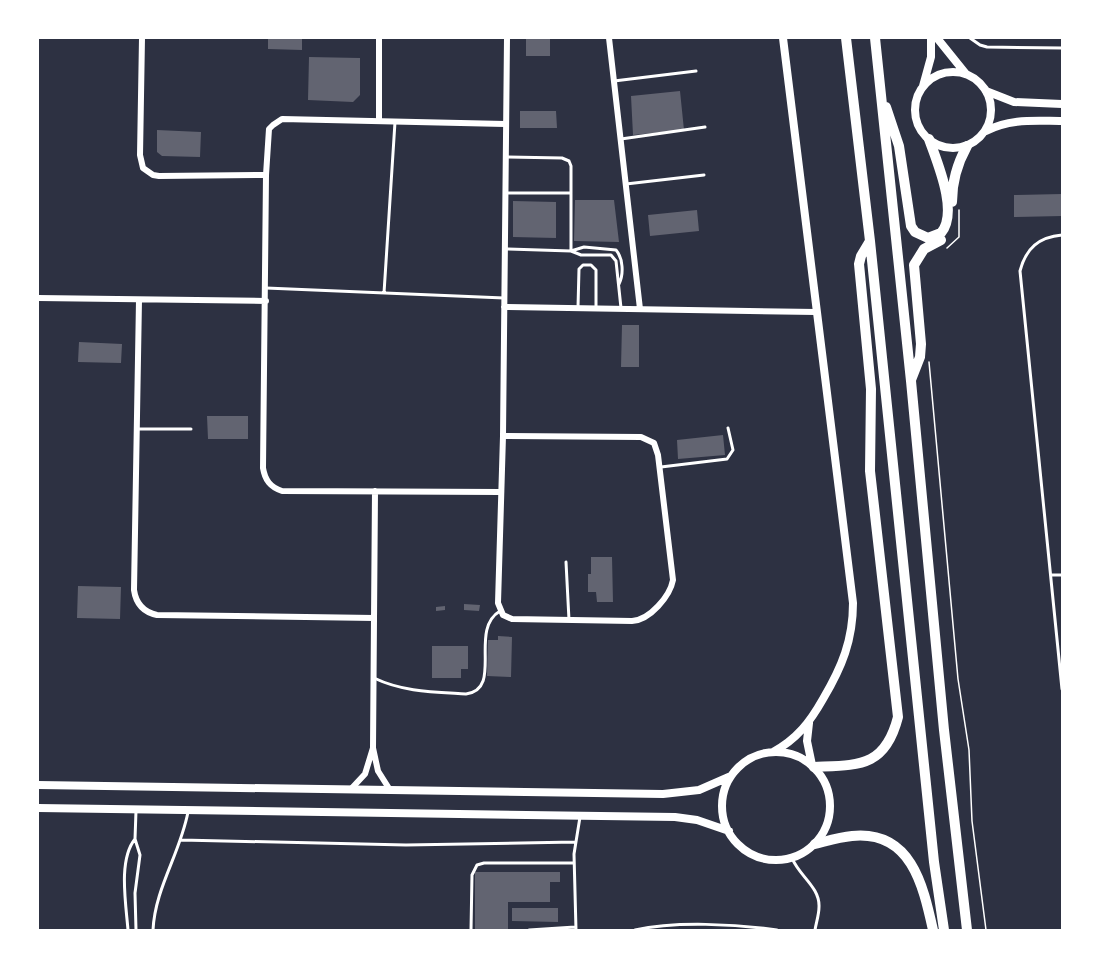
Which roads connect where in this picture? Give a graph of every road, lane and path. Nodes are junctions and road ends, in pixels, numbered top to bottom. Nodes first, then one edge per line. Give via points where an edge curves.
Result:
1 (142, 38) edge
2 (379, 38) edge
3 (507, 38) edge
4 (609, 38) edge
5 (783, 38) edge
6 (846, 38) edge
7 (875, 38) edge
8 (931, 38) edge
9 (937, 38) edge
10 (970, 38) edge
11 (1062, 48) edge
12 (696, 71) dead end
13 (967, 75) junction
14 (614, 81) junction
15 (923, 87) junction
16 (986, 91) junction
17 (881, 98) junction
18 (1062, 104) edge
19 (379, 119) junction
20 (395, 120) junction
21 (1062, 122) edge
22 (505, 124) junction
23 (705, 127) dead end
24 (984, 132) junction
25 (621, 139) junction
26 (928, 139) junction
27 (967, 146) junction
28 (505, 157) junction
29 (266, 175) junction
30 (704, 175) dead end
31 (626, 184) junction
32 (504, 193) junction
33 (571, 193) junction
34 (959, 203) dead end
35 (1062, 235) edge
36 (870, 241) junction
37 (504, 249) junction
38 (942, 249) dead end
39 (572, 251) junction
40 (619, 284) junction
41 (266, 288) junction
42 (384, 293) junction
43 (38, 298) edge
44 (504, 298) junction
45 (140, 300) junction
46 (266, 301) junction
47 (504, 307) junction
48 (578, 308) junction
49 (596, 308) junction
50 (621, 308) junction
51 (640, 309) junction
52 (816, 312) junction
53 (929, 356) dead end
54 (911, 381) junction
55 (728, 428) dead end
56 (138, 429) junction
57 (191, 429) dead end
58 (503, 436) junction
59 (659, 467) junction
60 (375, 491) junction
61 (501, 492) junction
62 (566, 562) dead end
63 (1051, 575) junction
64 (1062, 575) edge
65 (500, 611) junction
66 (374, 618) junction
67 (569, 620) junction
68 (373, 677) junction
69 (1062, 689) edge
70 (809, 723) junction
71 (373, 748) junction
72 (773, 752) junction
73 (813, 766) junction
74 (731, 776) junction
75 (38, 785) edge
76 (351, 789) junction
77 (390, 790) junction
78 (38, 808) edge
79 (136, 810) junction
80 (188, 810) junction
81 (581, 816) junction
82 (729, 831) junction
83 (135, 839) junction
84 (181, 840) junction
85 (575, 842) junction
86 (815, 844) junction
87 (792, 858) junction
88 (574, 863) junction
89 (575, 929) edge
90 (128, 930) edge
91 (136, 930) edge
92 (153, 930) edge
93 (471, 930) edge
94 (529, 930) edge
95 (635, 930) edge
96 (777, 930) edge
97 (815, 930) edge
98 (933, 930) edge
99 (944, 930) edge
100 (967, 930) edge
101 (986, 930) edge

1 - 29 street via 142,168 159,176
2 - 19 street
3 - 22 street
4 - 14 street
5 - 52 street
6 - 36 highway
7 - 17 highway
8 - 15 street via 931,57
9 - 13 street
10 - 11 lane via 987,47
12 - 14 lane
13 - 15 street via 943,74
13 - 16 street
14 - 25 street
15 - 26 street via 918,97 917,120
16 - 18 street via 1014,102
16 - 24 street via 991,111
17 - 26 highway via 899,146 911,226 928,238 941,233 948,221 943,178
17 - 54 highway
19 - 20 street
19 - 29 street via 277,121 269,129
20 - 22 street
20 - 42 lane
21 - 24 street via 1013,121
22 - 28 street
23 - 25 lane
24 - 27 street
25 - 31 street
26 - 27 street via 947,147
27 - 54 highway via 954,180 952,227 942,240 924,249 914,265 921,344
28 - 32 street
28 - 33 lane via 567,159 571,166
29 - 41 street
30 - 31 lane
31 - 51 street
32 - 33 lane
32 - 37 street
33 - 39 lane
34 - 38 path via 959,237 950,248
35 - 63 lane via 1040,240 1030,248 1020,271
36 - 73 highway via 859,264 872,389 870,471 897,717 887,744 865,762
36 - 99 highway
37 - 39 lane
37 - 44 street
39 - 40 lane via 613,256
39 - 40 lane via 584,247 616,250 622,274
40 - 50 lane
41 - 42 lane
41 - 46 street
42 - 44 lane
43 - 45 street
44 - 47 street
45 - 46 street
45 - 56 street
46 - 60 street via 263,468 267,480 282,490
47 - 48 street
47 - 58 street
48 - 49 street
48 - 49 lane via 579,269 585,265 596,270
49 - 50 street
50 - 51 street
51 - 52 street
52 - 70 street via 853,620 840,670
53 - 101 path via 958,679 969,750 972,821
54 - 100 highway
55 - 59 lane via 733,450 727,459
56 - 57 lane
56 - 66 street via 134,591 143,610 157,615
58 - 59 street via 641,437 654,443
58 - 61 street
59 - 67 street via 673,580 670,589 641,620
60 - 61 street
60 - 66 street
61 - 65 street
62 - 67 lane
63 - 64 lane
63 - 69 lane
65 - 67 street via 512,619
65 - 68 lane via 486,627 484,678 474,692 412,690
66 - 68 street
68 - 71 street
70 - 72 street via 793,740
70 - 73 street via 807,741
71 - 76 street via 366,774
71 - 77 street via 378,771
72 - 73 street via 790,754
72 - 74 street via 750,759
73 - 86 street via 824,781 831,805 828,822
74 - 77 street via 699,790 675,793
74 - 82 street via 723,799 723,816
75 - 76 street
76 - 77 street
78 - 79 street
79 - 80 street
79 - 83 lane
80 - 81 street
80 - 84 lane
81 - 82 street via 675,817
81 - 85 lane
82 - 87 street via 738,845 752,854 767,860
83 - 90 lane via 125,865
83 - 91 lane via 140,855
84 - 85 lane via 394,845
84 - 92 lane via 158,896
85 - 88 lane
86 - 87 street
86 - 98 highway via 860,835 897,848 917,872
87 - 97 lane via 817,893
88 - 89 lane
88 - 93 lane via 477,865 471,875
89 - 94 lane
95 - 96 lane via 673,924

